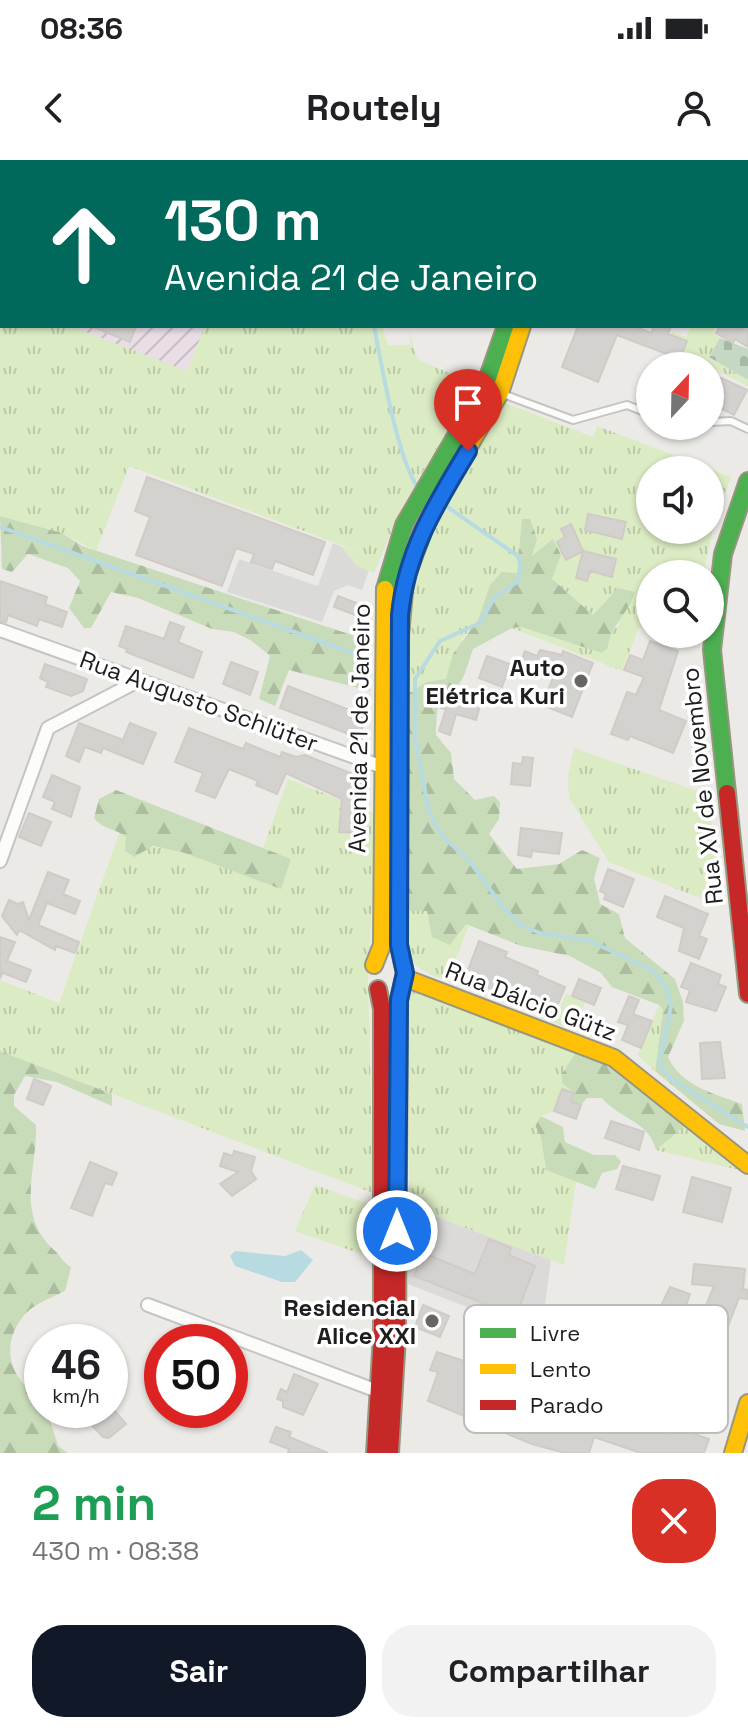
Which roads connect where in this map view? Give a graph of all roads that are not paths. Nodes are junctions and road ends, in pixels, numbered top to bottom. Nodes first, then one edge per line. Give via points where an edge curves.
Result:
1 (506, 328) edge
2 (521, 328) edge
3 (492, 390) junction
4 (636, 409) edge
5 (724, 421) edge
6 (748, 429) edge
7 (748, 481) edge
8 (429, 499) junction
9 (385, 590) junction
10 (402, 596) junction
11 (0, 630) edge
12 (140, 680) junction
13 (390, 769) junction
14 (0, 861) edge
15 (374, 965) junction
16 (403, 976) junction
17 (747, 976) edge
18 (378, 989) junction
19 (748, 994) edge
20 (748, 1165) edge
21 (148, 1305) dead end
22 (380, 1392) junction
23 (748, 1403) edge
24 (375, 1453) edge
25 (390, 1453) edge
26 (733, 1453) edge

1 - 3 main road, Avenida 21 de Janeiro
2 - 3 main road, Avenida 21 de Janeiro
3 - 4 lane via 573,420 627,405
3 - 8 main road, Avenida 21 de Janeiro
5 - 6 lane
7 - 17 main road, Rua XV de Novembro via 723,554 712,650
8 - 9 main road, Avenida 21 de Janeiro via 398,541
8 - 10 main road, Avenida 21 de Janeiro
9 - 10 main road
9 - 13 main road, Avenida 21 de Janeiro
10 - 13 main road, Avenida 21 de Janeiro
11 - 12 street, Rua Augusto Schlüter
12 - 13 street, Rua Augusto Schlüter
12 - 14 street via 50,724
13 - 15 main road, Avenida 21 de Janeiro via 382,945
13 - 16 main road, Avenida 21 de Janeiro
15 - 16 main road via 388,958
15 - 18 main road via 371,975
16 - 18 main road via 388,992
16 - 20 main road, Rua Dálcio Gütz via 614,1058
16 - 25 main road, Avenida 21 de Janeiro via 398,1008 396,1348
17 - 19 main road, Rua XV de Novembro
18 - 22 main road
21 - 22 street
22 - 24 main road
23 - 26 main road

